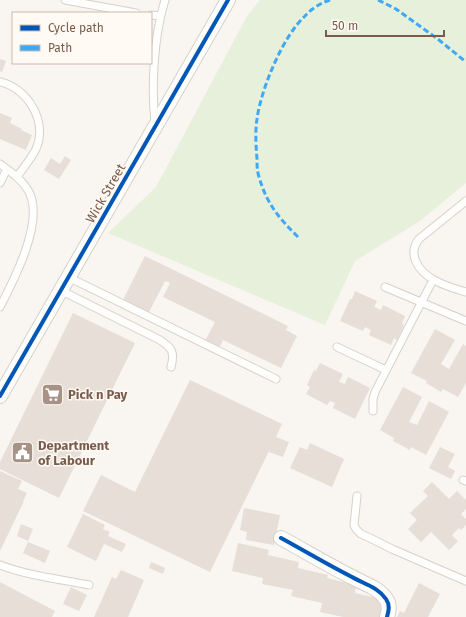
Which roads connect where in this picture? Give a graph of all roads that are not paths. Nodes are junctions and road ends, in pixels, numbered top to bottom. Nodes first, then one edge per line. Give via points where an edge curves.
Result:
1 (65, 0) edge
2 (165, 0) edge
3 (228, 0) edge
4 (131, 12) edge
5 (152, 15) edge
6 (160, 16) junction
7 (0, 82) edge
8 (156, 125) junction
9 (0, 164) edge
10 (7, 169) junction
11 (17, 177) junction
12 (0, 183) edge
13 (466, 201) edge
14 (68, 277) junction
15 (433, 280) junction
16 (385, 287) dead end
17 (60, 290) junction
18 (466, 292) edge
19 (422, 302) junction
20 (0, 307) edge
21 (466, 321) edge
22 (338, 347) dead end
23 (171, 366) dead end
24 (386, 370) junction
25 (276, 379) dead end
26 (0, 396) edge
27 (373, 411) dead end
28 (357, 496) dead end
29 (281, 538) dead end
30 (0, 565) edge
31 (466, 581) edge
32 (89, 585) dead end
33 (387, 617) edge

1 - 4 lane
2 - 6 lane
3 - 8 street, Wick Street
5 - 6 lane
6 - 8 lane via 154,88
7 - 11 lane via 14,88 28,99 38,118 36,148
8 - 14 street, Wick Street
9 - 10 lane
10 - 11 lane
10 - 12 lane
11 - 20 lane via 30,194 33,218 26,248
13 - 15 lane via 415,245 413,253 419,268
14 - 17 street, Wick Street
14 - 25 lane
15 - 18 lane
15 - 19 lane
16 - 19 lane
17 - 23 lane via 160,340 171,349
17 - 26 street, Wick Street
19 - 21 lane
19 - 24 lane
22 - 24 lane
24 - 27 lane via 372,399
28 - 31 lane via 354,525 361,534
29 - 33 street via 377,589 388,605
30 - 32 lane

